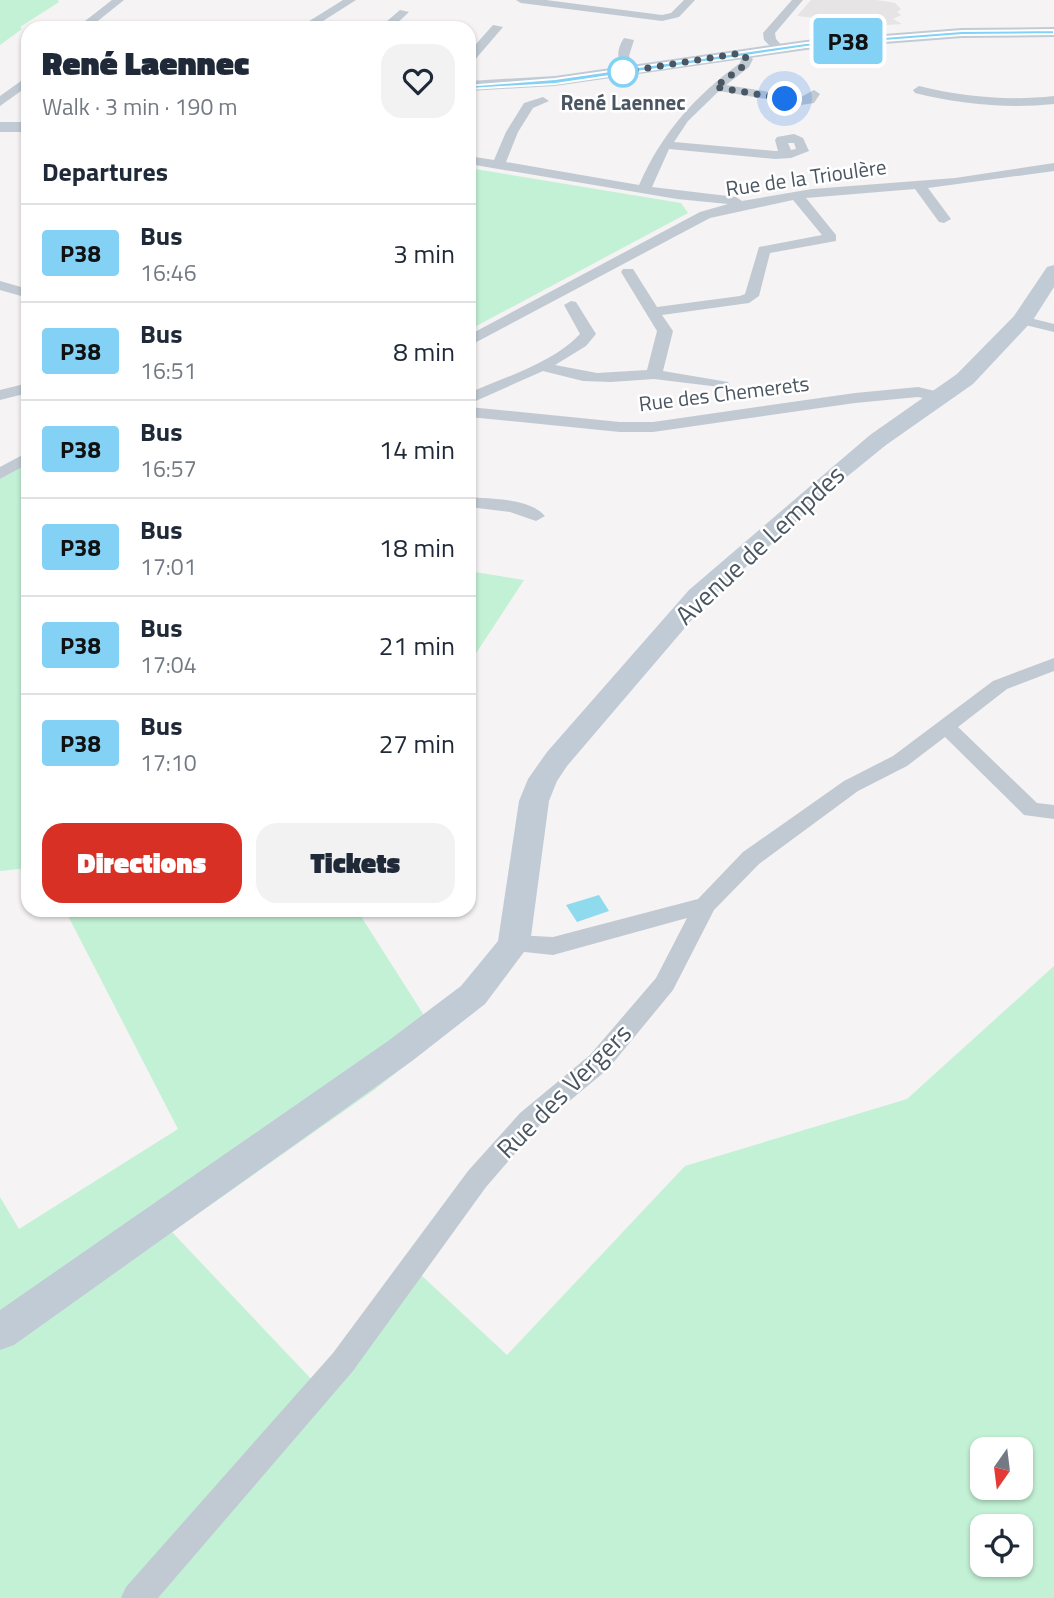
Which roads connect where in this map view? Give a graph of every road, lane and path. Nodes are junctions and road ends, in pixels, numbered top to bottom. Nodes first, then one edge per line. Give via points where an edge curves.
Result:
1 (119, 0) edge
2 (131, 0) edge
3 (351, 0) edge
4 (521, 0) edge
5 (598, 0) edge
6 (690, 0) edge
7 (798, 0) edge
8 (588, 9) junction
9 (404, 12) dead end
10 (91, 21) edge
11 (104, 21) edge
12 (316, 21) edge
13 (393, 21) edge
14 (497, 27) dead end
15 (1054, 32) edge
16 (628, 40) dead end
17 (778, 48) junction
18 (476, 50) edge
19 (741, 53) junction
20 (632, 71) junction
21 (21, 75) edge
22 (21, 86) edge
23 (476, 86) edge
24 (715, 87) junction
25 (919, 90) dead end
26 (0, 91) edge
27 (814, 94) dead end
28 (543, 100) dead end
29 (1054, 100) edge
30 (0, 102) edge
31 (0, 127) edge
32 (21, 127) edge
33 (665, 145) junction
34 (785, 153) dead end
35 (476, 161) edge
36 (499, 165) junction
37 (1054, 167) edge
38 (919, 185) junction
39 (643, 189) junction
40 (797, 196) junction
41 (720, 207) junction
42 (944, 219) dead end
43 (1054, 271) edge
44 (628, 272) dead end
45 (571, 305) dead end
46 (652, 312) junction
47 (1022, 320) junction
48 (1054, 328) edge
49 (476, 337) edge
50 (542, 366) junction
51 (654, 374) junction
52 (722, 385) dead end
53 (21, 390) edge
54 (489, 390) junction
55 (0, 395) edge
56 (476, 396) edge
57 (942, 397) junction
58 (476, 411) edge
59 (476, 413) edge
60 (21, 461) edge
61 (0, 474) edge
62 (476, 503) edge
63 (536, 516) dead end
64 (1054, 664) edge
65 (944, 725) junction
66 (1054, 812) edge
67 (705, 905) junction
68 (514, 944) junction
69 (0, 1332) edge
70 (137, 1598) edge

1 - 10 street
2 - 11 street
3 - 12 street
4 - 8 street
5 - 8 street
6 - 8 street via 675,15 662,18
7 - 17 street via 769,33
9 - 13 street
14 - 18 street
15 - 17 street via 950,34
16 - 20 street via 621,55
17 - 19 street
19 - 20 street
19 - 24 street via 747,59 745,65
20 - 23 street via 555,82
21 - 26 street
22 - 30 street
24 - 27 street via 801,101
24 - 33 street via 687,113
25 - 29 street via 1018,104
28 - 36 street via 528,106
31 - 32 street
33 - 34 street via 725,153
33 - 39 street
35 - 36 street
36 - 39 street
37 - 38 street, Rue de la Trioulère
38 - 40 street, Rue de la Trioulère
38 - 42 street
39 - 41 street
40 - 41 street, Rue de la Trioulère
40 - 46 street via 831,238 764,250 752,296 744,300
41 - 49 street, Rue de la Trioulère
43 - 47 street, Avenue de Lempdes
44 - 46 street
45 - 50 street via 588,334 584,342
46 - 51 street via 665,331
47 - 48 street
47 - 57 street, Avenue de Lempdes via 987,359
50 - 51 street via 576,377
50 - 54 street
51 - 52 street
53 - 55 street
54 - 56 street
54 - 58 street
57 - 59 street, Rue des Chemerets via 918,392 855,398 653,427
57 - 68 street, Avenue de Lempdes via 849,463 698,596 557,759 534,801
60 - 61 street
62 - 63 street via 513,507
64 - 65 street, Rue des Vergers via 1000,685
65 - 66 street via 1031,810
65 - 67 street, Rue des Vergers via 900,761 851,786 751,858
67 - 68 street via 553,946
67 - 70 street, Rue des Vergers via 666,984 599,1062 529,1119 486,1169 343,1362
68 - 69 street via 473,995 449,1016

